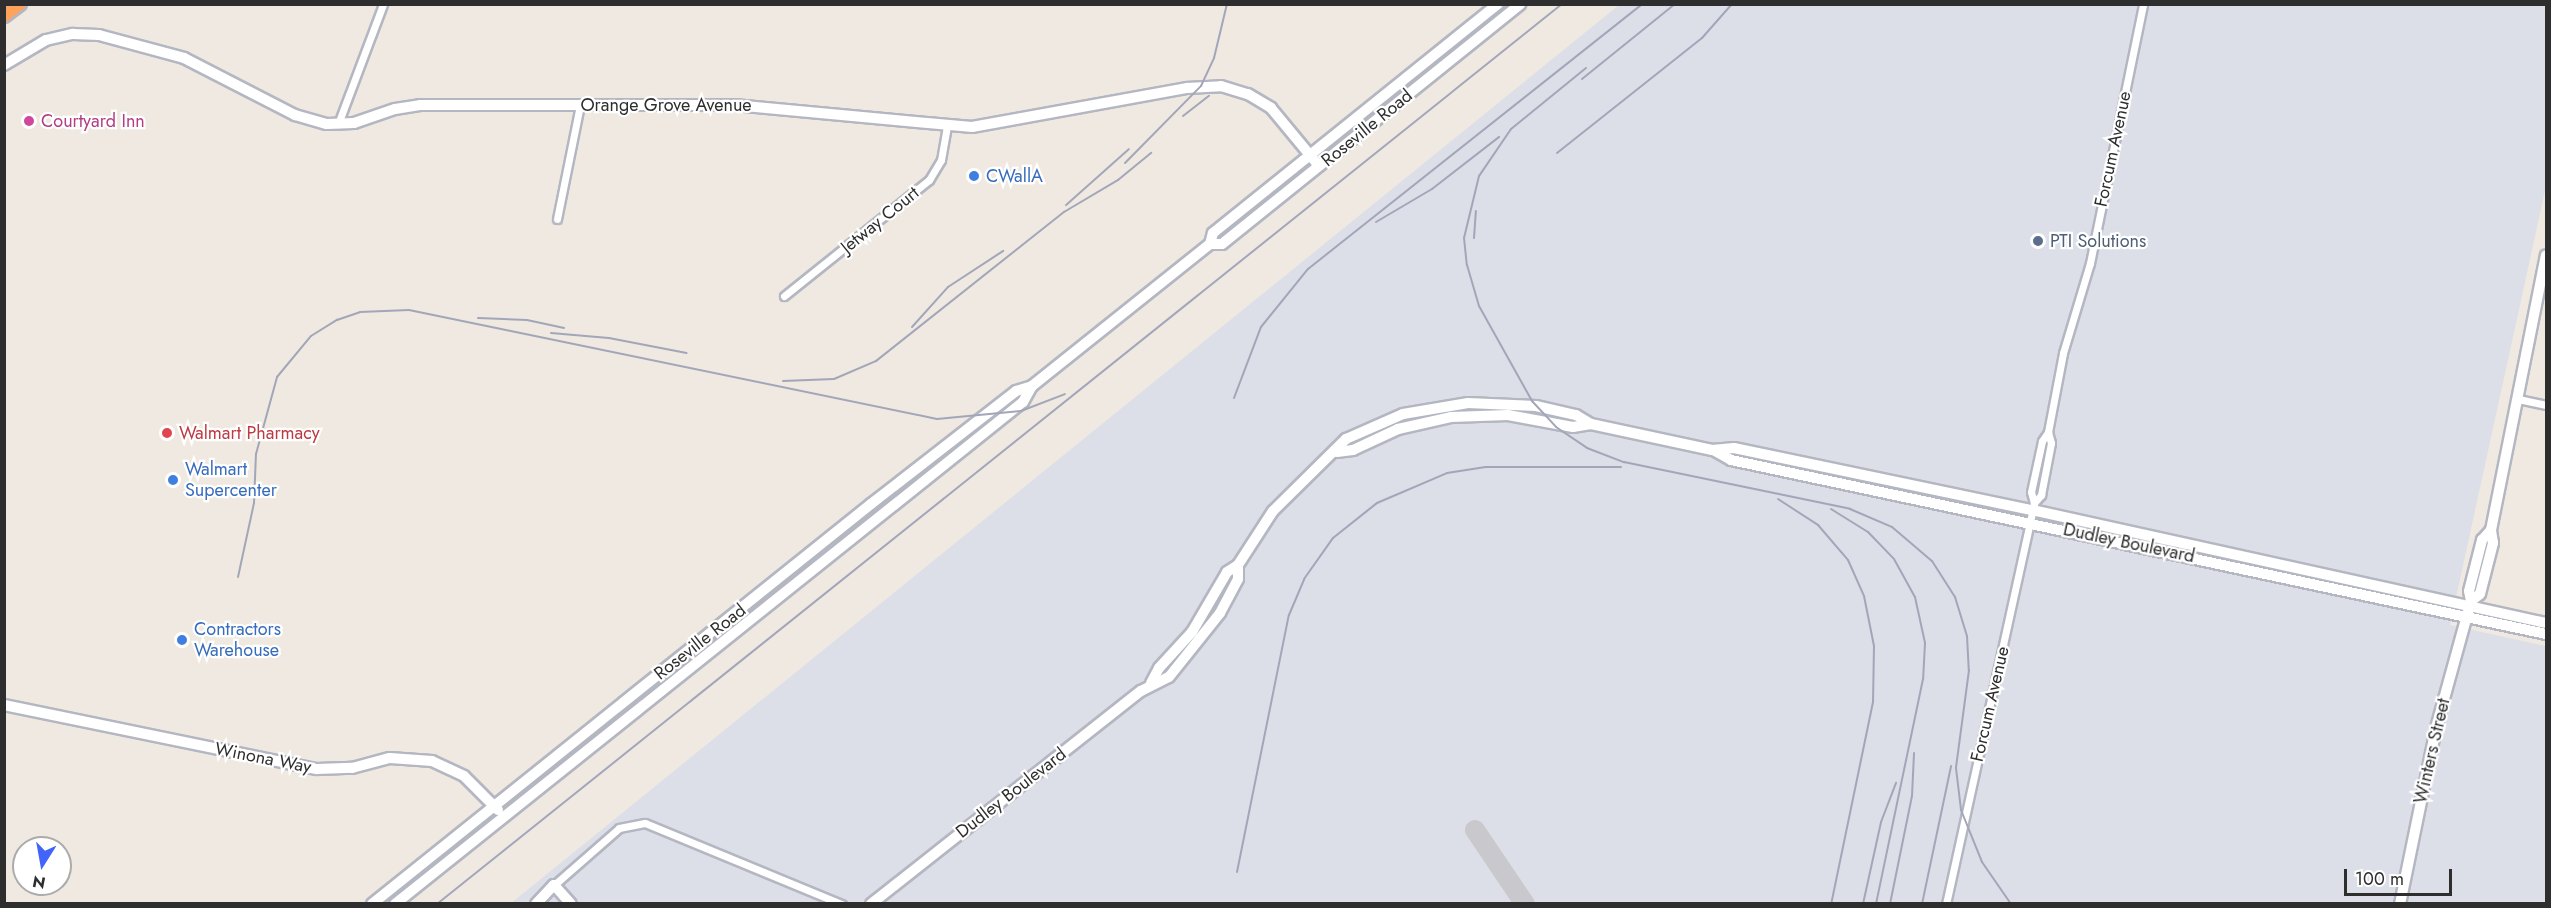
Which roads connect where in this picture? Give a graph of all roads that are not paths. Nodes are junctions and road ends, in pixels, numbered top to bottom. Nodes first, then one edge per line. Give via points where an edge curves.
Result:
1 (20, 4) edge
2 (383, 4) edge
3 (1498, 4) edge
4 (1521, 4) edge
5 (2143, 4) edge
6 (4, 16) edge
7 (4, 65) edge
8 (580, 105) junction
9 (338, 124) junction
10 (947, 125) junction
11 (1310, 155) junction
12 (1319, 166) junction
13 (557, 219) dead end
14 (1210, 244) junction
15 (2547, 255) edge
16 (784, 296) dead end
17 (1032, 386) junction
18 (2518, 399) junction
19 (2547, 405) edge
20 (1712, 450) junction
21 (2033, 507) junction
22 (2029, 522) junction
23 (2470, 604) junction
24 (2466, 618) junction
25 (2547, 623) edge
26 (2547, 634) edge
27 (4, 705) edge
28 (493, 805) junction
29 (503, 817) junction
30 (554, 885) junction
31 (372, 903) edge
32 (395, 903) edge
33 (536, 903) edge
34 (572, 903) edge
35 (842, 903) edge
36 (871, 903) edge
37 (1946, 903) edge
38 (2400, 903) edge

1 - 6 highway
2 - 9 street
3 - 11 main road, Roseville Road
4 - 12 main road, Roseville Road
5 - 21 street, Forcum Avenue via 2090,262 2063,352 2041,495
7 - 9 main road, Orange Grove Avenue via 22,51 53,38 107,36 199,65 309,121
8 - 9 main road, Orange Grove Avenue via 410,106
8 - 10 main road, Orange Grove Avenue via 758,106
8 - 13 street
10 - 11 main road, Orange Grove Avenue via 986,126 1187,88 1221,86 1248,94 1271,108
10 - 16 street, Jetway Court via 941,160 929,180
11 - 12 main road, Orange Grove Avenue
11 - 14 main road, Roseville Road via 1213,233
12 - 14 main road, Roseville Road via 1222,244
14 - 17 main road, Roseville Road
15 - 18 main road, Winters Street
17 - 28 main road, Roseville Road via 1016,391
17 - 29 main road, Roseville Road via 1023,402
18 - 19 street
18 - 23 main road, Winters Street via 2491,530 2482,540 2469,591
20 - 21 main road, Dudley Boulevard via 1734,448
20 - 22 main road, Dudley Boulevard via 1731,460
20 - 36 main road, Dudley Boulevard via 1591,424 1576,415 1536,406 1468,403 1423,409 1346,439 1337,452 1287,495 1256,534 1238,565 1227,572 1192,632 1151,682
21 - 22 street, Forcum Avenue
21 - 23 main road, Dudley Boulevard
22 - 24 main road, Dudley Boulevard
22 - 37 street, Forcum Avenue
23 - 24 main road, Winters Street
23 - 25 main road, Dudley Boulevard
24 - 26 main road, Dudley Boulevard
24 - 38 main road, Winters Street via 2436,728
27 - 28 main road, Winona Way via 317,769 352,768 390,758 432,761 464,776
28 - 29 main road, Winona Way
28 - 31 main road, Roseville Road
29 - 32 main road, Roseville Road
30 - 33 main road
30 - 34 main road
30 - 35 street via 619,828 645,823

